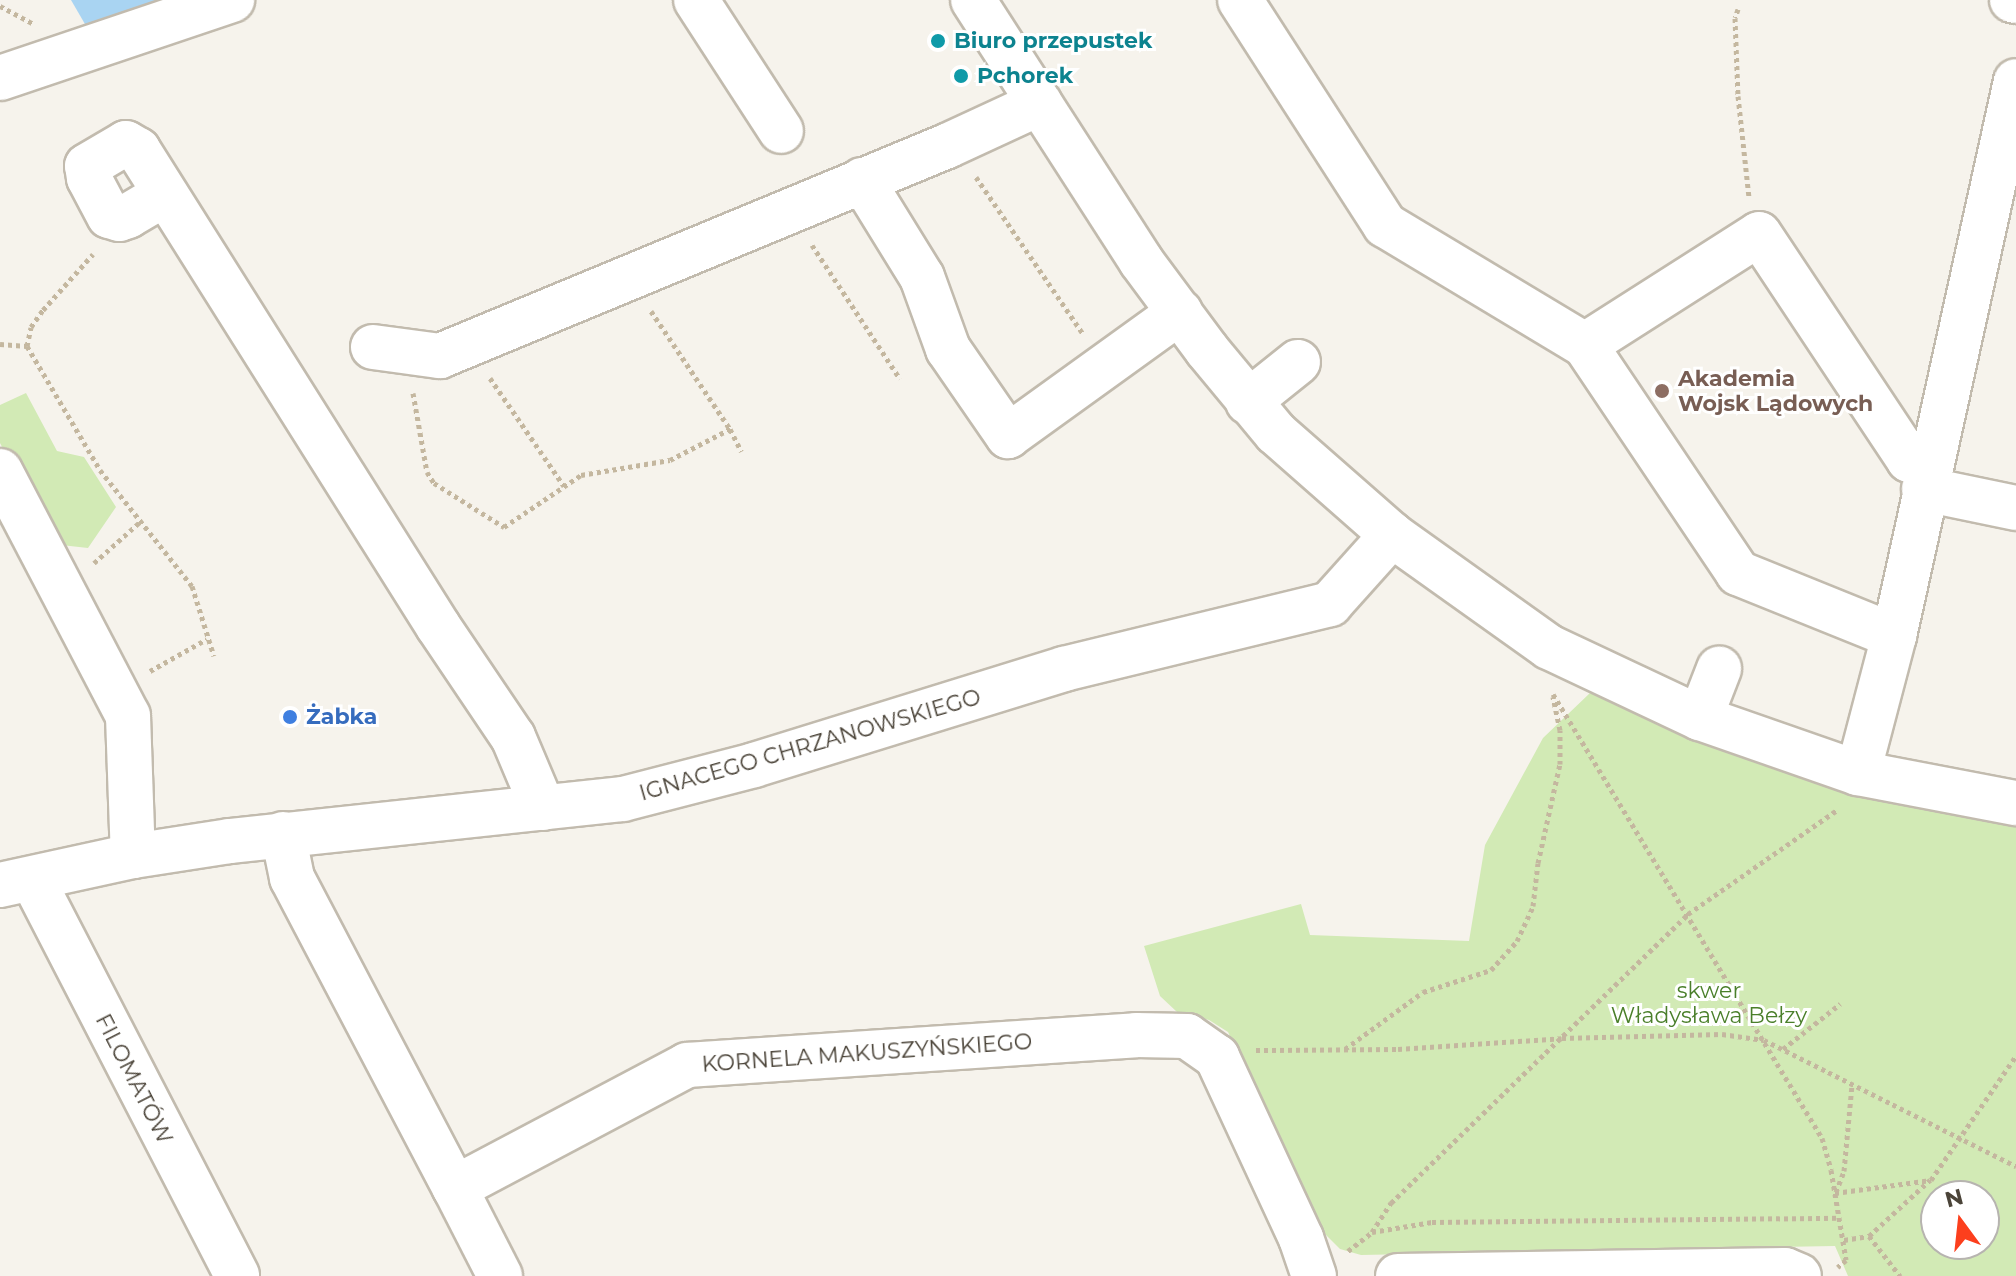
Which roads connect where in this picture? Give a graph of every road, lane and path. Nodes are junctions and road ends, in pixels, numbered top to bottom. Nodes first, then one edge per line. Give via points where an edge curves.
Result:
1 (232, 0) edge
2 (696, 0) edge
3 (1240, 0) edge
4 (978, 8) edge
5 (1738, 9) dead end
6 (0, 78) edge
7 (2016, 81) edge
8 (1040, 103) junction
9 (781, 131) dead end
10 (971, 170) dead end
11 (862, 180) junction
12 (165, 194) junction
13 (791, 210) junction
14 (119, 219) junction
15 (1759, 234) junction
16 (631, 275) junction
17 (1180, 312) junction
18 (471, 342) junction
19 (1089, 342) dead end
20 (0, 344) edge
21 (1585, 345) junction
22 (27, 346) junction
23 (392, 349) joint
24 (1298, 362) dead end
25 (900, 379) dead end
26 (1248, 402) junction
27 (730, 429) junction
28 (741, 451) dead end
29 (0, 471) edge
30 (1928, 476) junction
31 (564, 486) junction
32 (2016, 508) edge
33 (141, 521) junction
34 (1392, 535) junction
35 (58, 584) junction
36 (1894, 636) junction
37 (207, 639) junction
38 (214, 656) dead end
39 (1719, 669) dead end
40 (115, 691) junction
41 (1700, 718) junction
42 (1854, 787) junction
43 (2016, 803) edge
44 (543, 808) junction
45 (283, 834) junction
46 (133, 856) junction
47 (16, 883) edge
48 (1688, 914) junction
49 (1840, 1004) dead end
50 (1562, 1038) junction
51 (1764, 1040) junction
52 (1345, 1049) junction
53 (1783, 1049) junction
54 (2016, 1056) edge
55 (1217, 1057) junction
56 (1852, 1084) junction
57 (1961, 1138) junction
58 (2016, 1166) edge
59 (1931, 1180) edge
60 (1920, 1181) edge
61 (455, 1188) junction
62 (1920, 1190) edge
63 (1835, 1193) junction
64 (1840, 1218) junction
65 (1372, 1232) junction
66 (1869, 1236) junction
67 (1844, 1240) junction
68 (1326, 1266) edge
69 (1815, 1274) edge
70 (237, 1276) edge
71 (500, 1276) edge
72 (1398, 1276) edge
73 (1900, 1276) edge

1 - 6 street
2 - 9 street
3 - 21 street via 1385,225
4 - 8 street
5 - 15 path via 1743,162
7 - 30 street
8 - 11 street
8 - 17 street
10 - 19 path
11 - 13 street
11 - 17 street via 922,277 948,349 1008,436
12 - 14 street
12 - 14 street via 138,150 126,143 87,166 109,216
12 - 44 street via 513,737
13 - 16 street
13 - 25 path
14 - 22 path via 43,310 31,327
15 - 21 street
15 - 30 street via 1909,460
16 - 18 street
16 - 27 path
17 - 26 street
18 - 23 street via 440,356
18 - 31 path
20 - 22 path
21 - 36 street via 1738,573
22 - 33 path via 77,436
23 - 31 path via 410,377 427,472 434,483 504,527
24 - 26 street
26 - 34 street via 1296,453
27 - 28 path
27 - 31 path via 670,460 581,475
29 - 35 street
30 - 32 street
30 - 36 street
33 - 35 path via 103,558
33 - 37 path via 192,586
34 - 41 street via 1549,647
34 - 44 street, IGNACEGO CHRZANOWSKIEGO via 1330,604 1064,669 681,784 623,799
35 - 40 street
36 - 42 street
37 - 38 path
37 - 40 path
39 - 41 street
40 - 46 street via 130,731
41 - 42 street
42 - 43 street
42 - 48 path
44 - 45 street, IGNACEGO CHRZANOWSKIEGO
45 - 46 street, IGNACEGO CHRZANOWSKIEGO
45 - 61 street via 292,878
46 - 47 street, IGNACEGO CHRZANOWSKIEGO
47 - 70 street, FILOMATÓW
48 - 50 path
48 - 51 path
48 - 52 path via 1552,692 1560,764 1533,906 1517,941 1491,970 1423,992
49 - 53 path
50 - 51 path via 1722,1034
50 - 52 path
50 - 65 path via 1391,1203
51 - 53 path
51 - 63 path via 1822,1138
52 - 55 path via 1232,1050
53 - 56 path
54 - 57 path
55 - 61 street, KORNELA MAKUSZYŃSKIEGO via 1187,1036 1136,1035 687,1065
55 - 68 street via 1301,1238
56 - 57 path
56 - 63 path via 1844,1171
57 - 58 path
57 - 59 path
60 - 63 path
61 - 71 street
62 - 66 path
63 - 64 path
64 - 65 path via 1432,1222
64 - 67 path
65 - 68 path
66 - 67 path
66 - 73 path
67 - 69 path via 1846,1260
69 - 72 street via 1785,1270

